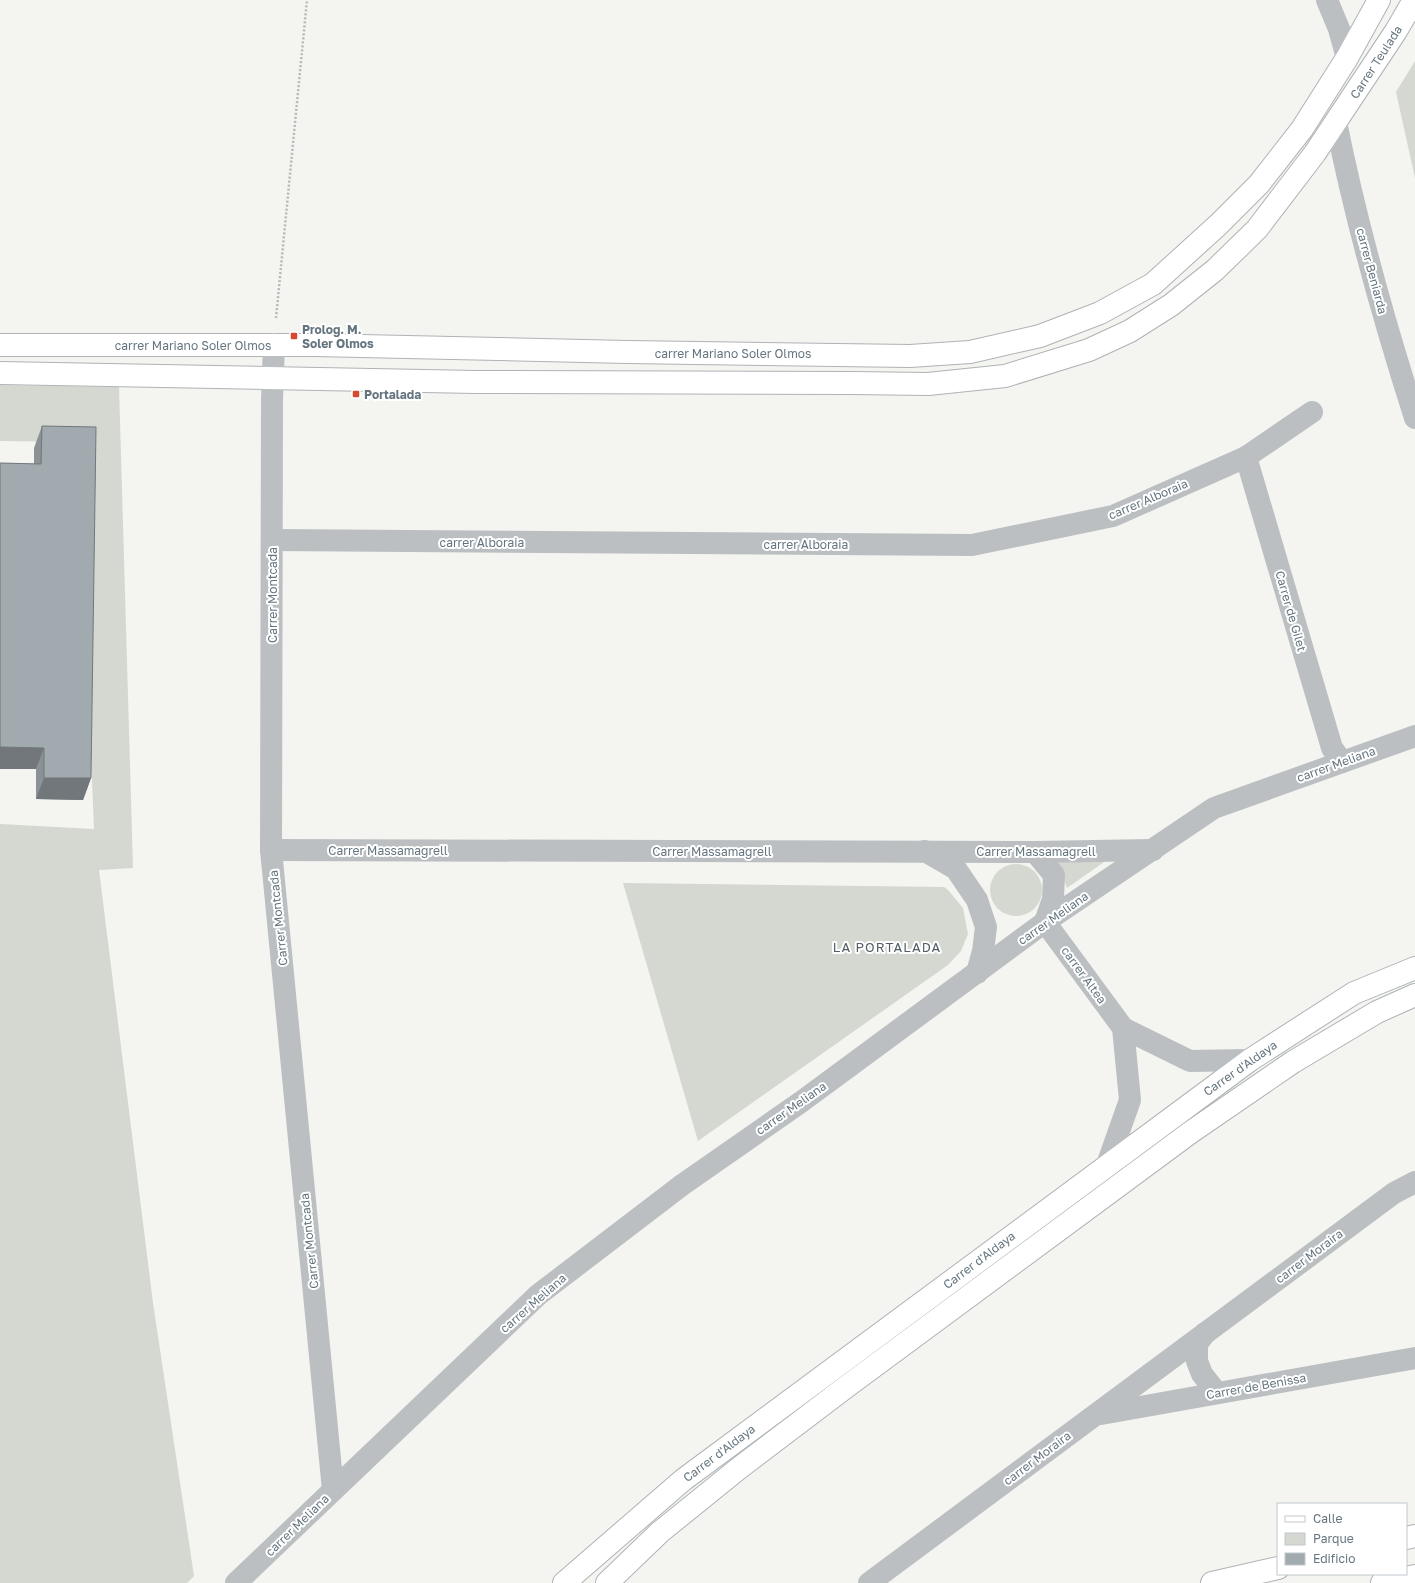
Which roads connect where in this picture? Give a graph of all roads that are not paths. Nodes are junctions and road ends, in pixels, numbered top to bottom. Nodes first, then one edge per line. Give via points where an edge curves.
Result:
1 (1327, 0) edge
2 (1379, 0) edge
3 (1414, 0) edge
4 (1347, 58) junction
5 (1336, 122) junction
6 (274, 344) junction
7 (0, 345) edge
8 (0, 373) edge
9 (273, 378) junction
10 (1312, 412) dead end
11 (1415, 418) edge
12 (1246, 457) junction
13 (272, 540) junction
14 (1415, 736) edge
15 (1342, 762) junction
16 (271, 850) junction
17 (1153, 850) junction
18 (924, 851) junction
19 (1035, 852) junction
20 (1045, 922) junction
21 (1415, 968) edge
22 (977, 973) junction
23 (1415, 995) edge
24 (1123, 1028) junction
25 (1250, 1060) junction
26 (1107, 1165) junction
27 (1415, 1182) edge
28 (1205, 1333) junction
29 (1415, 1358) edge
30 (1217, 1393) junction
31 (1096, 1415) junction
32 (333, 1490) junction
33 (1277, 1568) edge
34 (1415, 1576) edge
35 (236, 1583) edge
36 (564, 1583) edge
37 (607, 1583) edge
38 (869, 1583) edge
39 (1212, 1583) edge
40 (1382, 1583) edge

1 - 4 street
2 - 4 main road
3 - 5 main road, Carrer Teulada
4 - 6 main road, carrer Mariano Soler Olmos via 1302,130 1259,184 1218,226 1153,284 1100,313 1040,336 970,352 910,356
5 - 9 main road via 1257,229 1215,270 1171,305 1130,331 1089,350 1005,376 928,384 484,382
5 - 11 street, carrer Beniarda via 1346,171 1389,337
6 - 7 main road, carrer Mariano Soler Olmos
6 - 9 street, Carrer Montcada
8 - 9 main road
9 - 13 street, Carrer Montcada
10 - 12 street, carrer Alboraia
12 - 13 street, carrer Alboraia via 1113,516 972,545
12 - 15 street, Carrer de Gilet via 1332,748
13 - 16 street, Carrer Montcada
14 - 15 street, carrer Meliana
15 - 17 street, carrer Meliana via 1214,808
16 - 18 street, Carrer Massamagrell
16 - 32 street, Carrer Montcada
17 - 19 street, Carrer Massamagrell
17 - 20 street, carrer Meliana
18 - 19 street, Carrer Massamagrell
18 - 22 street via 956,869 977,900 986,927
19 - 20 street via 1054,875 1053,899
20 - 22 street, carrer Meliana
20 - 24 street, carrer Altea
21 - 25 main road, Carrer d'Aldaya via 1354,993
22 - 32 street, carrer Meliana via 801,1102 682,1185 538,1295
23 - 37 main road, Carrer d'Aldaya via 1377,1012 1293,1062 1191,1132 738,1469 660,1532
24 - 25 street, carrer Altea via 1190,1061
24 - 26 street via 1130,1100
25 - 26 main road, Carrer d'Aldaya
26 - 36 main road, Carrer d'Aldaya via 683,1480
27 - 28 street, carrer Moraira via 1394,1193
28 - 30 street, carrer Moraira via 1197,1344 1197,1361 1202,1374
28 - 31 street, carrer Moraira
29 - 30 street, Carrer de Benissa
30 - 31 street, Carrer de Benissa
31 - 38 street, carrer Moraira
32 - 35 street, carrer Meliana
33 - 39 main road
34 - 40 main road

